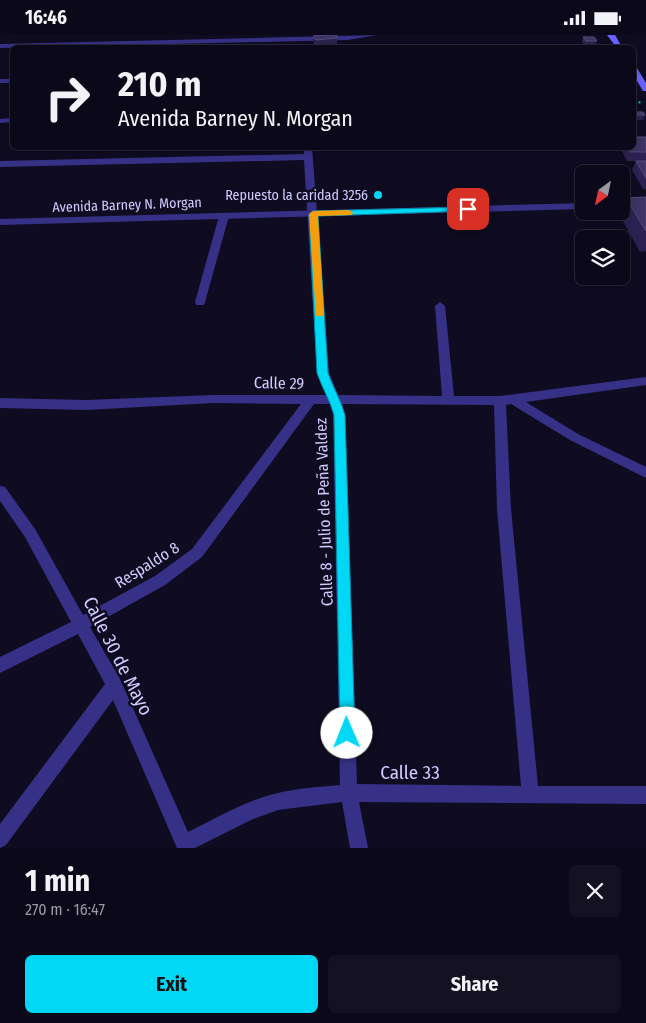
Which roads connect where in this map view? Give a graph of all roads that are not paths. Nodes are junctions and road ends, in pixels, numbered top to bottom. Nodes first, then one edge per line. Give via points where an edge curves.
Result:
1 (373, 35) edge
2 (298, 37) edge
3 (33, 45) edge
4 (636, 73) edge
5 (646, 89) edge
6 (309, 152) edge
7 (0, 165) edge
8 (630, 205) edge
9 (646, 205) edge
10 (575, 206) edge
11 (313, 214) junction
12 (224, 216) junction
13 (0, 223) edge
14 (200, 302) dead end
15 (440, 306) dead end
16 (646, 381) edge
17 (311, 400) junction
18 (336, 400) junction
19 (507, 401) junction
20 (450, 402) junction
21 (0, 403) edge
22 (646, 473) edge
23 (0, 491) edge
24 (81, 625) junction
25 (0, 665) edge
26 (114, 685) junction
27 (349, 793) junction
28 (530, 793) junction
29 (646, 795) edge
30 (0, 839) edge
31 (185, 846) edge
32 (359, 848) edge

1 - 2 street via 348,39
2 - 3 street
4 - 5 main road
6 - 7 street
6 - 11 street, Calle 8 - Julio de Peña Valdez
8 - 9 street
10 - 11 street, Avenida Barney N. Morgan
11 - 12 street, Avenida Barney N. Morgan
11 - 18 street, Calle 8 - Julio de Peña Valdez via 323,373
12 - 13 street, Avenida Barney N. Morgan
12 - 14 street
15 - 20 street
16 - 19 street, Calle 29
17 - 18 street, Calle 29
17 - 21 street, Calle 29 via 213,399 86,405
17 - 24 street, Respaldo 8 via 197,553 166,577
18 - 20 street, Calle 29
18 - 27 street, Calle 8 - Julio de Peña Valdez via 340,415
19 - 20 street, Calle 29
19 - 22 street
19 - 28 street via 504,509
23 - 24 street, Calle 30 de Mayo via 30,533
24 - 25 street, Respaldo 8
24 - 26 street, Calle 30 de Mayo
26 - 30 street
26 - 31 street, Calle 30 de Mayo
27 - 28 street, Calle 33
27 - 31 street, Calle 33 via 270,803
27 - 32 street, Calle 8 - Julio de Peña Valdez
28 - 29 street, Calle 33

